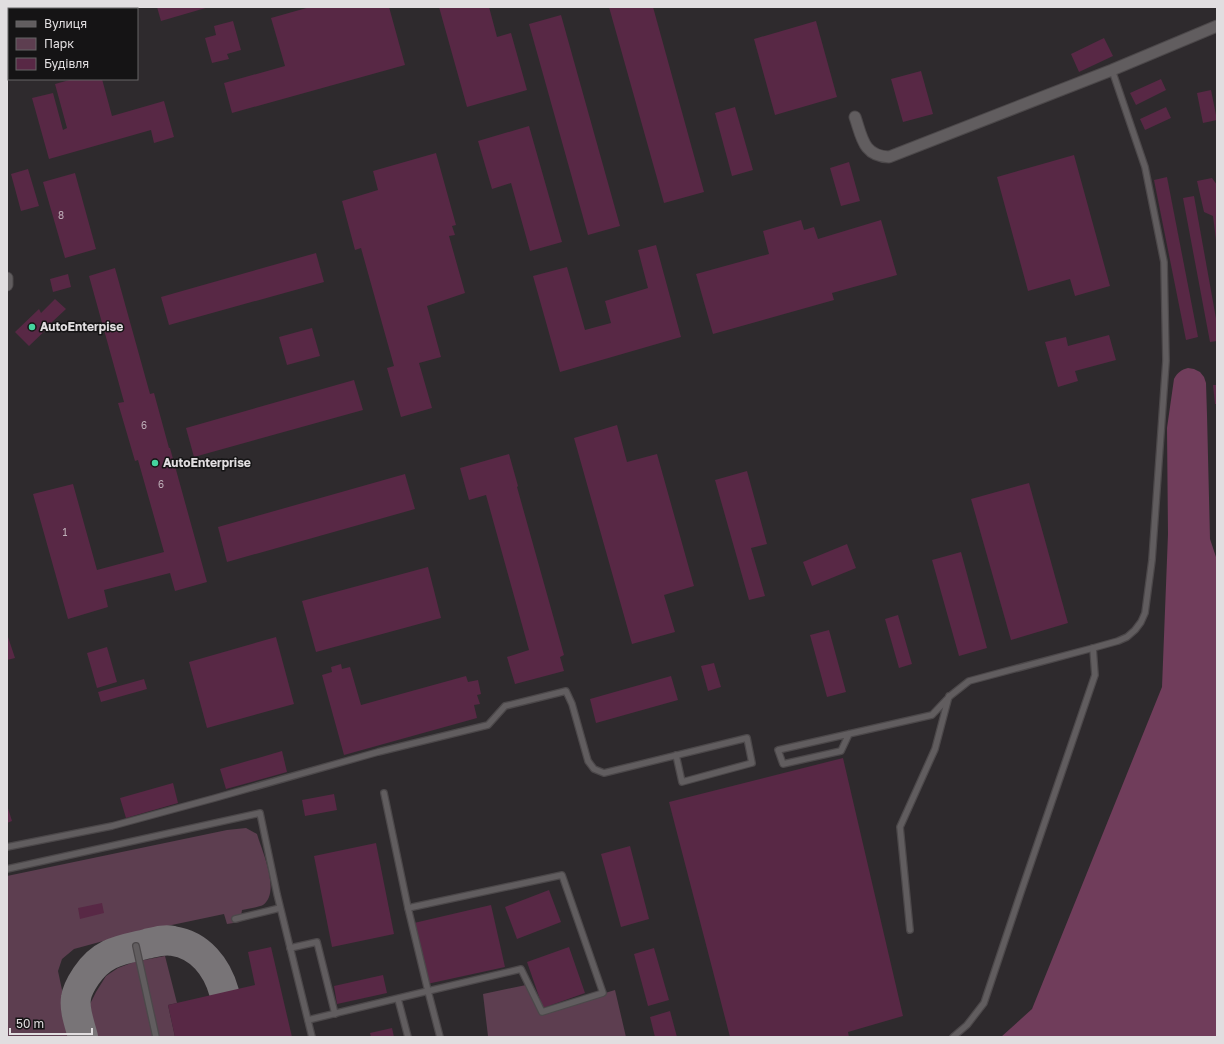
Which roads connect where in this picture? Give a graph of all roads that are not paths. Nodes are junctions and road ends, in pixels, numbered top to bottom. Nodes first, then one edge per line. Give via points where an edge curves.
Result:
1 (1217, 26) edge
2 (1112, 70) junction
3 (855, 117) dead end
4 (7, 278) edge
5 (7, 285) edge
6 (1093, 648) junction
7 (950, 696) junction
8 (849, 734) junction
9 (676, 756) junction
10 (384, 793) dead end
11 (7, 847) edge
12 (7, 869) edge
13 (280, 908) junction
14 (408, 908) junction
15 (235, 919) dead end
16 (910, 930) dead end
17 (136, 946) dead end
18 (290, 948) junction
19 (428, 991) junction
20 (398, 998) junction
21 (336, 1014) junction
22 (308, 1020) junction
23 (156, 1037) edge
24 (312, 1037) edge
25 (408, 1037) edge
26 (440, 1037) edge
27 (953, 1037) edge

1 - 2 street
2 - 3 street via 889,157 882,157 869,150 864,144
2 - 6 lane via 1145,167 1164,262 1166,361 1152,560 1145,612 1141,622 1127,637
4 - 5 street
6 - 7 lane via 969,681
6 - 27 lane via 1095,675 984,1004
7 - 8 lane via 932,715
7 - 16 lane via 935,749 900,827
8 - 8 lane via 828,739 778,750 783,764 841,751
9 - 9 lane via 747,738 752,763 682,782
9 - 11 lane via 604,773 594,769 588,762 566,691 505,706 488,725 378,752 112,826
10 - 14 lane
12 - 13 lane via 260,813
13 - 15 lane
13 - 18 lane
14 - 19 lane
14 - 19 lane via 562,875 603,993 542,1012 521,969
17 - 23 lane
18 - 21 lane via 317,942
18 - 22 lane
19 - 20 lane
19 - 26 lane
20 - 21 lane
20 - 25 lane
21 - 22 lane
22 - 24 lane

